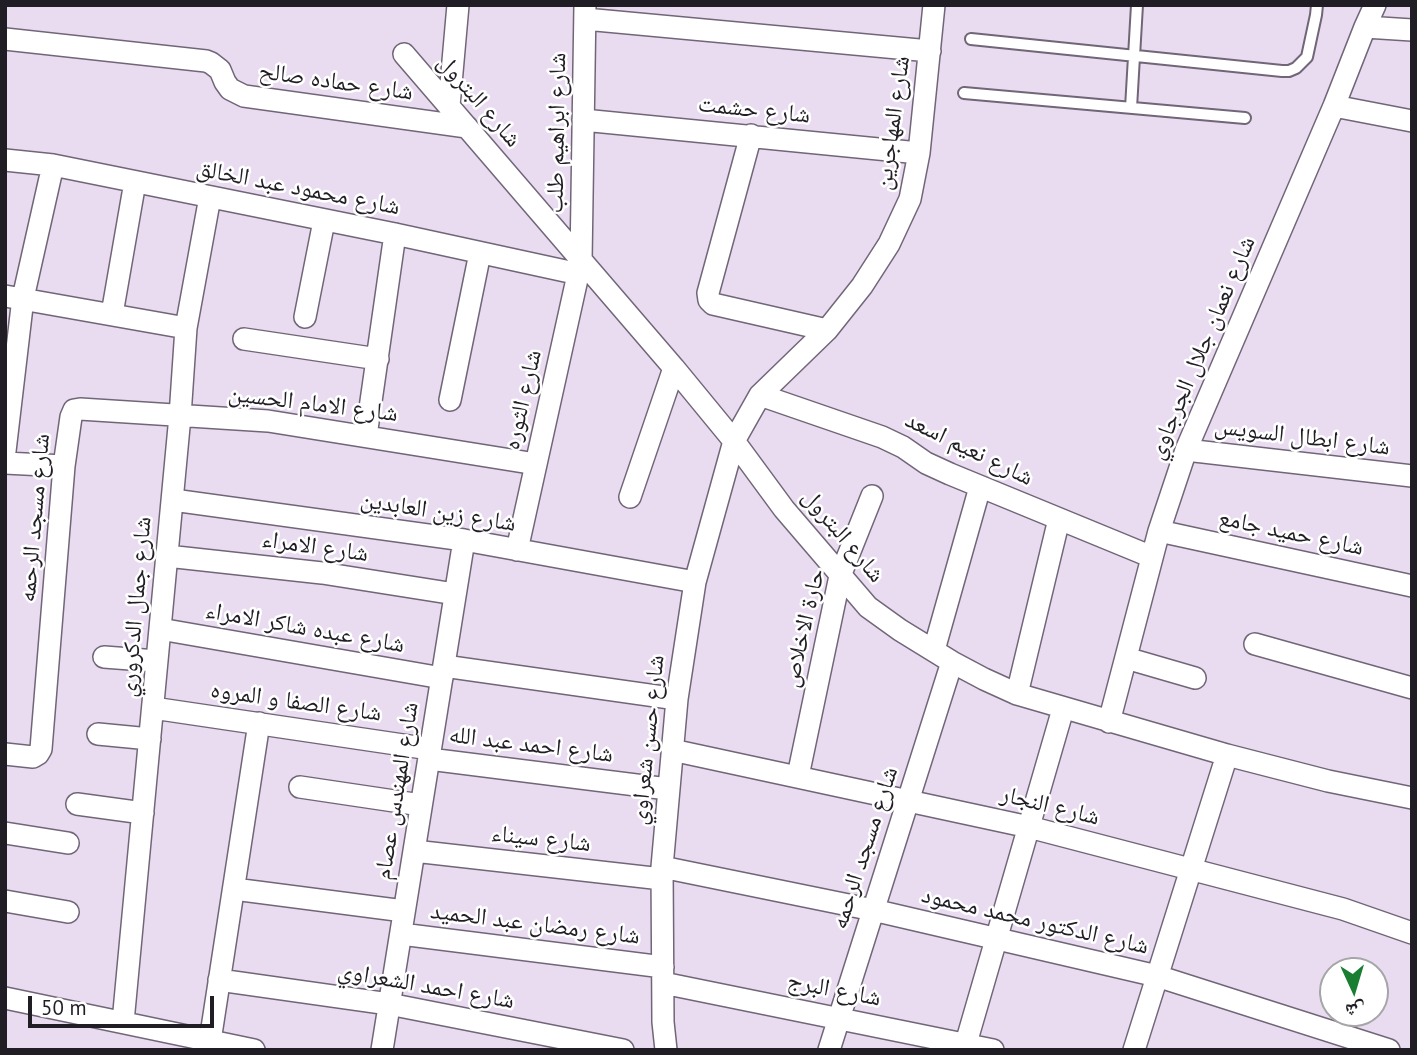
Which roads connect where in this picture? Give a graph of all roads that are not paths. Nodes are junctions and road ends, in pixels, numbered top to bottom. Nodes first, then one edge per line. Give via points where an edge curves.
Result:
1 (458, 5) edge
2 (934, 5) edge
3 (1137, 5) edge
4 (1317, 5) edge
5 (1375, 5) edge
6 (585, 12) edge
7 (1365, 27) junction
8 (1412, 30) edge
9 (5, 39) edge
10 (971, 39) dead end
11 (930, 51) junction
12 (404, 54) dead end
13 (1134, 57) junction
14 (964, 93) dead end
15 (449, 106) junction
16 (1334, 107) junction
17 (1130, 108) junction
18 (1245, 118) dead end
19 (583, 120) junction
20 (1412, 121) edge
21 (467, 127) junction
22 (751, 135) junction
23 (919, 153) junction
24 (5, 160) edge
25 (53, 166) junction
26 (135, 182) junction
27 (210, 197) junction
28 (324, 221) junction
29 (395, 234) junction
30 (480, 253) junction
31 (580, 267) junction
32 (14, 297) edge
33 (112, 314) junction
34 (304, 317) dead end
35 (187, 328) junction
36 (827, 330) junction
37 (244, 339) dead end
38 (377, 359) junction
39 (674, 368) junction
40 (10, 374) edge
41 (760, 395) junction
42 (450, 400) dead end
43 (82, 409) joint
44 (180, 416) junction
45 (366, 436) junction
46 (734, 441) junction
47 (1186, 450) junction
48 (5, 451) edge
49 (5, 463) edge
50 (536, 464) junction
51 (64, 466) junction
52 (1412, 476) edge
53 (980, 487) junction
54 (872, 496) dead end
55 (630, 497) dead end
56 (173, 500) junction
57 (1059, 519) junction
58 (1159, 531) junction
59 (464, 540) junction
60 (517, 550) junction
61 (167, 556) junction
62 (1152, 557) junction
63 (841, 576) junction
64 (695, 582) junction
65 (1412, 586) edge
66 (455, 594) junction
67 (160, 629) junction
68 (1255, 644) dead end
69 (934, 650) junction
70 (104, 657) dead end
71 (1126, 658) junction
72 (157, 661) junction
73 (952, 662) junction
74 (443, 672) junction
75 (1195, 678) dead end
76 (1412, 688) edge
77 (1017, 694) junction
78 (677, 699) junction
79 (153, 708) junction
80 (1063, 709) junction
81 (1109, 722) junction
82 (259, 723) junction
83 (98, 734) dead end
84 (150, 739) junction
85 (672, 750) junction
86 (5, 754) edge
87 (429, 754) junction
88 (1227, 755) junction
89 (798, 776) junction
90 (300, 787) dead end
91 (668, 789) junction
92 (1412, 798) edge
93 (908, 800) junction
94 (76, 804) dead end
95 (421, 805) junction
96 (143, 813) junction
97 (1029, 827) junction
98 (5, 833) edge
99 (68, 843) dead end
100 (414, 851) junction
101 (1191, 868) junction
102 (662, 873) junction
103 (234, 889) junction
104 (5, 901) edge
105 (404, 911) junction
106 (873, 911) junction
107 (68, 912) dead end
108 (1412, 933) edge
109 (401, 934) junction
110 (997, 938) junction
111 (663, 975) junction
112 (1157, 976) junction
113 (219, 980) junction
114 (5, 998) edge
115 (389, 1004) junction
116 (839, 1017) junction
117 (123, 1022) junction
118 (210, 1041) junction
119 (965, 1046) edge
120 (254, 1050) edge
121 (382, 1050) edge
122 (623, 1050) edge
123 (666, 1050) edge
124 (829, 1050) edge
125 (993, 1050) edge
126 (1134, 1050) edge
127 (1389, 1050) edge

1 - 15 street
2 - 11 street, شارع المهاجرين
3 - 13 lane
4 - 13 lane via 1307,57 1289,71
5 - 7 street, شارع نعمان جلال الجرجاوي
6 - 11 street
6 - 19 street, شارع ابراهيم طلب
7 - 8 street
7 - 16 street, شارع نعمان جلال الجرجاوي
9 - 21 street, شارع حماده صالح via 206,61 216,66 230,89 244,96
10 - 13 lane
11 - 23 street, شارع المهاجرين
12 - 15 street, شارع البترول
13 - 17 lane
14 - 17 lane
15 - 21 street, شارع البترول
16 - 20 street
16 - 47 street, شارع نعمان جلال الجرجاوي
17 - 18 lane
19 - 22 street, شارع حشمت
19 - 31 street, شارع ابراهيم طلب
21 - 31 street, شارع البترول
22 - 23 street, شارع حشمت
22 - 36 street via 709,300
23 - 36 street, شارع المهاجرين via 910,199 889,244
24 - 25 street, شارع محمود عبد الخالق
25 - 26 street, شارع محمود عبد الخالق
25 - 32 street
26 - 27 street, شارع محمود عبد الخالق
26 - 33 street
27 - 28 street, شارع محمود عبد الخالق
27 - 35 street, شارع جمال الدكروري
28 - 29 street, شارع محمود عبد الخالق
28 - 34 street
29 - 30 street, شارع محمود عبد الخالق
29 - 38 street
30 - 31 street, شارع محمود عبد الخالق
30 - 42 street
31 - 39 street, شارع البترول
31 - 50 street, شارع الثوره
32 - 33 street
32 - 40 street
33 - 35 street
35 - 44 street, شارع جمال الدكروري
36 - 41 street, شارع المهاجرين
37 - 38 street
38 - 45 street
39 - 46 street, شارع البترول
39 - 55 street
40 - 48 street
41 - 46 street, شارع المهاجرين
41 - 53 street, شارع نعيم اسعد via 882,437
43 - 44 street, شارع الامام الحسين
43 - 51 street, شارع مسجد الرحمه via 71,415
44 - 45 street, شارع الامام الحسين via 268,421
44 - 56 street, شارع جمال الدكروري
45 - 50 street, شارع الامام الحسين
46 - 63 street, شارع البترول
46 - 64 street, شارع حسن شعراوي
47 - 52 street, شارع ابطال السويس
47 - 58 street, شارع نعمان جلال الجرجاوي
49 - 51 street
50 - 60 street, شارع الثوره
51 - 86 street, شارع مسجد الرحمه via 41,749 33,757
53 - 57 street, شارع نعيم اسعد
53 - 69 street
54 - 63 street, حارة الاخلاص
56 - 59 street, شارع زين العابدين
56 - 61 street, شارع جمال الدكروري
57 - 62 street, شارع نعيم اسعد
57 - 77 street
58 - 62 street, شارع نعمان جلال الجرجاوي
58 - 65 street, شارع حميد جامع
59 - 60 street, شارع زين العابدين
59 - 66 street, شارع المهندس عصام
60 - 64 street, شارع زين العابدين
61 - 66 street, شارع الامراء
61 - 67 street, شارع جمال الدكروري
62 - 71 street, شارع نعمان جلال الجرجاوي
63 - 69 street, شارع البترول via 868,607
63 - 89 street, حارة الاخلاص
64 - 78 street, شارع حسن شعراوي
66 - 74 street, شارع المهندس عصام
67 - 72 street, شارع جمال الدكروري
67 - 74 street, شارع عبده شاكر الامراء
68 - 76 street
69 - 73 street, شارع البترول
70 - 72 street
71 - 75 street
71 - 81 street, شارع نعمان جلال الجرجاوي
72 - 79 street, شارع جمال الدكروري
73 - 77 street, شارع البترول
73 - 93 street, شارع مسجد الرحمه
74 - 78 street, شارع عبده شاكر الامراء
74 - 87 street, شارع المهندس عصام
77 - 80 street, شارع البترول
78 - 85 street, شارع حسن شعراوي
79 - 82 street, شارع الصفا و المروه
79 - 84 street, شارع جمال الدكروري
80 - 81 street, شارع البترول
80 - 97 street
81 - 88 street, شارع البترول
82 - 87 street, شارع الصفا و المروه
82 - 103 street
83 - 84 street
84 - 96 street, شارع جمال الدكروري
85 - 89 street, شارع النجار
85 - 91 street, شارع حسن شعراوي
87 - 91 street, شارع احمد عبد الله
87 - 95 street, شارع المهندس عصام
88 - 92 street, شارع البترول
88 - 101 street
89 - 93 street, شارع النجار
90 - 95 street
91 - 102 street, شارع حسن شعراوي
93 - 97 street, شارع النجار
93 - 106 street, شارع مسجد الرحمه
94 - 96 street
95 - 100 street, شارع المهندس عصام
96 - 117 street, شارع جمال الدكروري
97 - 101 street, شارع النجار
97 - 110 street
98 - 99 street
100 - 102 street, شارع سيناء
100 - 105 street, شارع المهندس عصام
101 - 108 street, شارع النجار via 1343,909
101 - 112 street
102 - 106 street, شارع الدكتور محمد محمود
102 - 111 street, شارع حسن شعراوي
103 - 105 street
103 - 113 street
104 - 107 street
105 - 109 street, شارع المهندس عصام
106 - 110 street, شارع الدكتور محمد محمود
106 - 116 street, شارع مسجد الرحمه
109 - 111 street, شارع رمضان عبد الحميد
109 - 115 street, شارع المهندس عصام
110 - 112 street, شارع الدكتور محمد محمود
110 - 119 street
111 - 116 street, شارع البرج
111 - 123 street, شارع حسن شعراوي
112 - 126 street
112 - 127 street, شارع الدكتور محمد محمود
113 - 115 street, شارع احمد الشعراوي
113 - 118 street
114 - 117 street
115 - 121 street, شارع المهندس عصام
115 - 122 street, شارع احمد الشعراوي
116 - 119 street, شارع البرج
116 - 124 street, شارع مسجد الرحمه
117 - 118 street
118 - 120 street
119 - 125 street, شارع البرج

